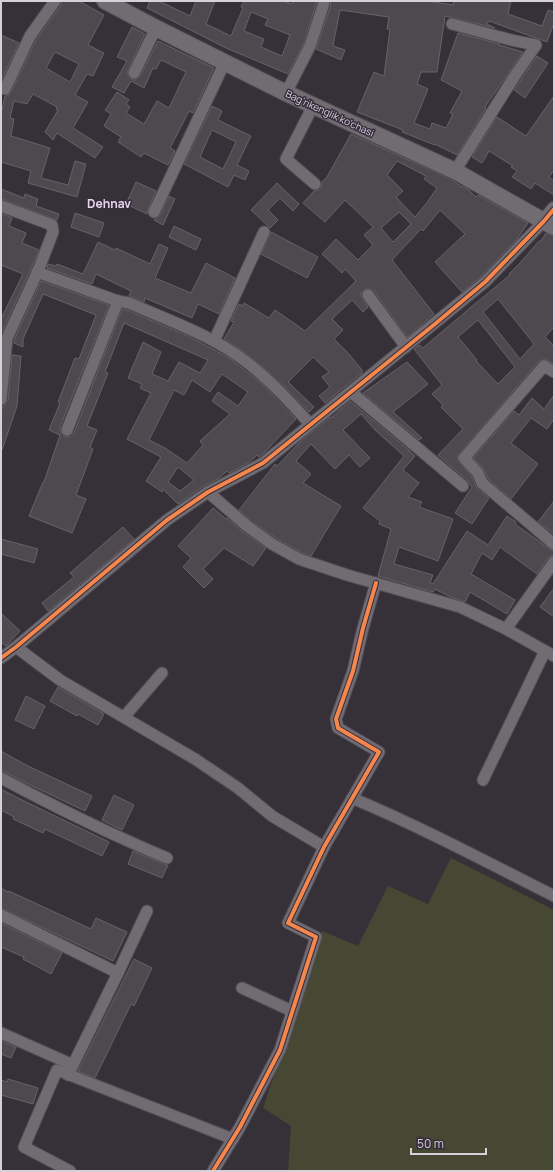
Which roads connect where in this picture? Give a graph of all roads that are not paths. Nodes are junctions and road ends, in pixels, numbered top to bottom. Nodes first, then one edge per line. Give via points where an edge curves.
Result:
1 (55, 1) edge
2 (105, 1) edge
3 (324, 1) edge
4 (452, 24) dead end
5 (156, 28) junction
6 (225, 62) junction
7 (134, 73) dead end
8 (1, 88) edge
9 (286, 93) junction
10 (313, 106) junction
11 (455, 171) junction
12 (315, 184) dead end
13 (1, 206) edge
14 (554, 209) edge
15 (154, 212) dead end
16 (549, 224) edge
17 (264, 232) dead end
18 (37, 272) junction
19 (368, 294) dead end
20 (118, 301) junction
21 (214, 341) junction
22 (406, 347) junction
23 (4, 351) edge
24 (554, 372) edge
25 (351, 392) junction
26 (1, 399) edge
27 (310, 424) junction
28 (67, 430) dead end
29 (463, 486) dead end
30 (208, 492) junction
31 (554, 544) edge
32 (554, 562) edge
33 (376, 583) junction
34 (506, 629) junction
35 (16, 647) junction
36 (550, 654) edge
37 (1, 658) edge
38 (162, 673) dead end
39 (124, 717) junction
40 (1, 778) edge
41 (483, 780) dead end
42 (352, 798) junction
43 (324, 847) junction
44 (167, 858) dead end
45 (554, 896) edge
46 (147, 911) dead end
47 (1, 915) edge
48 (118, 973) junction
49 (242, 988) dead end
50 (292, 1011) junction
51 (1, 1033) edge
52 (70, 1070) junction
53 (233, 1139) junction
54 (70, 1171) edge
55 (213, 1171) edge

1 - 8 street via 30,36 5,89
2 - 5 main road, Bag'rikenglik ko'chasi
3 - 9 street via 310,46
4 - 11 street via 536,45
5 - 6 main road, Bag'rikenglik ko'chasi
5 - 7 street
6 - 9 main road, Bag'rikenglik ko'chasi
6 - 15 street
9 - 10 main road, Bag'rikenglik ko'chasi
10 - 11 main road, Bag'rikenglik ko'chasi
10 - 12 street via 286,159
11 - 16 main road, Bag'rikenglik ko'chasi
13 - 18 street via 52,225 53,232
14 - 16 street
16 - 22 street via 486,282
17 - 21 street
18 - 20 street
18 - 23 street via 7,338
19 - 22 street
20 - 21 street via 129,302
20 - 28 street
21 - 27 street via 248,363 282,393
22 - 25 street
23 - 26 street
24 - 31 street via 544,366 464,458 478,473 482,482
25 - 27 street
25 - 29 street
27 - 30 street via 263,463
30 - 33 street via 247,526 299,559
30 - 35 street via 167,520
32 - 34 street
33 - 34 street via 460,608
33 - 42 street via 353,671 336,719 338,728 379,752
34 - 36 street
35 - 37 street
35 - 39 street via 60,680
36 - 41 street
38 - 39 street
39 - 43 street via 195,759 238,788 272,816
40 - 44 street
42 - 43 street
42 - 45 street via 444,839
43 - 50 street via 288,923 316,937
46 - 48 street
47 - 48 street
48 - 52 street
49 - 50 street
50 - 53 street via 280,1050
51 - 52 street
52 - 53 street
52 - 54 street via 57,1070 24,1147
53 - 55 street

